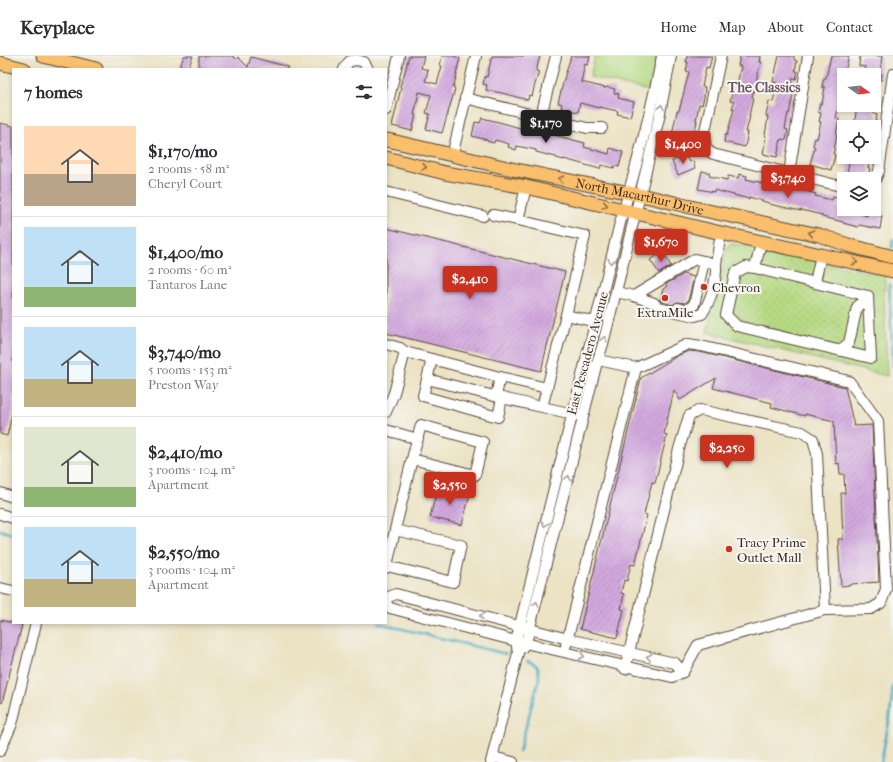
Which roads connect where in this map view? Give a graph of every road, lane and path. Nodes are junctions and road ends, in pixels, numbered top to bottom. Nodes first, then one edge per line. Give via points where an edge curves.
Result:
1 (43, 56) edge
2 (399, 56) edge
3 (476, 56) edge
4 (556, 56) edge
5 (662, 56) edge
6 (670, 56) edge
7 (721, 56) edge
8 (808, 56) edge
9 (0, 63) edge
10 (20, 68) edge
11 (92, 68) edge
12 (345, 68) edge
13 (367, 68) edge
14 (893, 74) edge
15 (388, 95) edge
16 (466, 98) junction
17 (541, 116) junction
18 (602, 128) dead end
19 (387, 140) edge
20 (452, 156) junction
21 (387, 158) edge
22 (879, 172) edge
23 (789, 173) junction
24 (837, 185) edge
25 (526, 187) junction
26 (387, 192) edge
27 (635, 194) junction
28 (630, 212) junction
29 (518, 220) junction
30 (721, 233) junction
31 (760, 242) junction
32 (821, 255) junction
33 (893, 257) edge
34 (710, 263) junction
35 (755, 268) junction
36 (893, 270) edge
37 (815, 282) junction
38 (616, 292) junction
39 (634, 296) junction
40 (868, 296) junction
41 (654, 303) junction
42 (566, 315) junction
43 (596, 322) junction
44 (387, 344) edge
45 (840, 350) junction
46 (404, 352) junction
47 (432, 359) junction
48 (598, 360) junction
49 (636, 368) junction
50 (500, 377) junction
51 (427, 379) junction
52 (547, 388) junction
53 (499, 397) junction
54 (542, 407) junction
55 (387, 410) edge
56 (573, 414) junction
57 (584, 417) junction
58 (387, 430) edge
59 (418, 439) junction
60 (412, 459) junction
61 (0, 493) edge
62 (12, 497) edge
63 (0, 514) edge
64 (12, 518) edge
65 (395, 530) junction
66 (387, 563) edge
67 (387, 567) edge
68 (0, 588) edge
69 (12, 591) edge
70 (387, 598) edge
71 (422, 601) junction
72 (387, 604) edge
73 (825, 610) junction
74 (419, 615) junction
75 (36, 624) edge
76 (525, 627) junction
77 (568, 639) junction
78 (521, 642) junction
79 (630, 652) junction
80 (565, 653) junction
81 (626, 668) junction
82 (683, 672) junction
83 (0, 751) edge
84 (492, 759) edge
85 (513, 762) edge

1 - 11 main road
2 - 15 street
3 - 16 street
4 - 17 street
5 - 27 street, East Pescadero Avenue via 634,176
27 -> 6 street, East Pescadero Avenue via 659,118
7 - 23 street via 705,131 706,149 713,154
8 - 23 street
9 - 10 main road
12 - 13 street via 350,61 357,60 364,62
14 - 22 street
16 - 17 street
16 - 20 street
17 - 18 street via 587,128
19 - 20 main road, North Macarthur Drive
27 -> 20 main road, North Macarthur Drive
21 -> 25 main road, North Macarthur Drive via 445,173
23 - 24 street
25 -> 28 main road, North Macarthur Drive
25 - 29 street
26 - 29 street via 488,216
27 - 28 street, East Pescadero Avenue
33 -> 27 main road, North Macarthur Drive via 819,235
28 - 30 main road, North Macarthur Drive
28 - 38 street, East Pescadero Avenue
28 -> 43 street, East Pescadero Avenue
29 - 42 street via 585,236
30 - 31 main road, North Macarthur Drive
30 - 34 street
31 - 32 main road, North Macarthur Drive
31 - 35 street
32 -> 36 main road, North Macarthur Drive
32 - 37 street
34 - 39 street via 694,259
34 - 41 street via 694,305 686,310
34 - 41 street via 699,310 695,316 658,308
35 - 37 street
35 - 45 street via 746,267 735,273 726,315 737,326
37 - 40 street
38 - 39 street
48 -> 38 street, East Pescadero Avenue
39 - 41 street
40 - 45 street via 857,307 849,343
40 - 45 street via 872,358
42 - 43 street
42 - 52 street
43 - 56 street, East Pescadero Avenue
44 - 46 street
46 - 47 street
46 - 55 street via 394,393
47 - 50 street
47 - 51 street
48 - 49 street
48 - 57 street, East Pescadero Avenue
49 - 73 street via 688,344 849,381 878,421 886,589 881,603 871,609
49 - 77 street
50 - 52 street
50 - 53 street
51 - 53 street
51 - 53 street via 423,396 498,417
52 - 54 street
53 - 54 street
54 - 56 street
56 - 57 street
56 -> 76 street, East Pescadero Avenue
76 -> 57 street, East Pescadero Avenue
58 - 59 street
59 - 60 street
59 - 60 street via 421,425 483,442 475,475
60 - 65 street
61 - 62 street
63 - 64 street
65 - 66 street
65 - 67 street via 461,545 453,582
68 - 69 street
70 - 71 street via 396,594
71 - 74 street
76 -> 71 street
72 - 74 street via 390,608
73 - 79 street via 817,454 813,439 802,432 700,410 689,416 678,449
73 - 82 street via 698,645
74 - 78 street
75 - 83 street via 12,724
76 - 77 street
76 - 78 street, East Pescadero Avenue
77 - 79 street
77 - 80 street
78 - 80 street
78 - 84 street, East Pescadero Avenue
79 - 81 street
82 -> 79 street via 675,663
80 -> 81 street
81 - 82 street via 672,677
84 - 85 street

